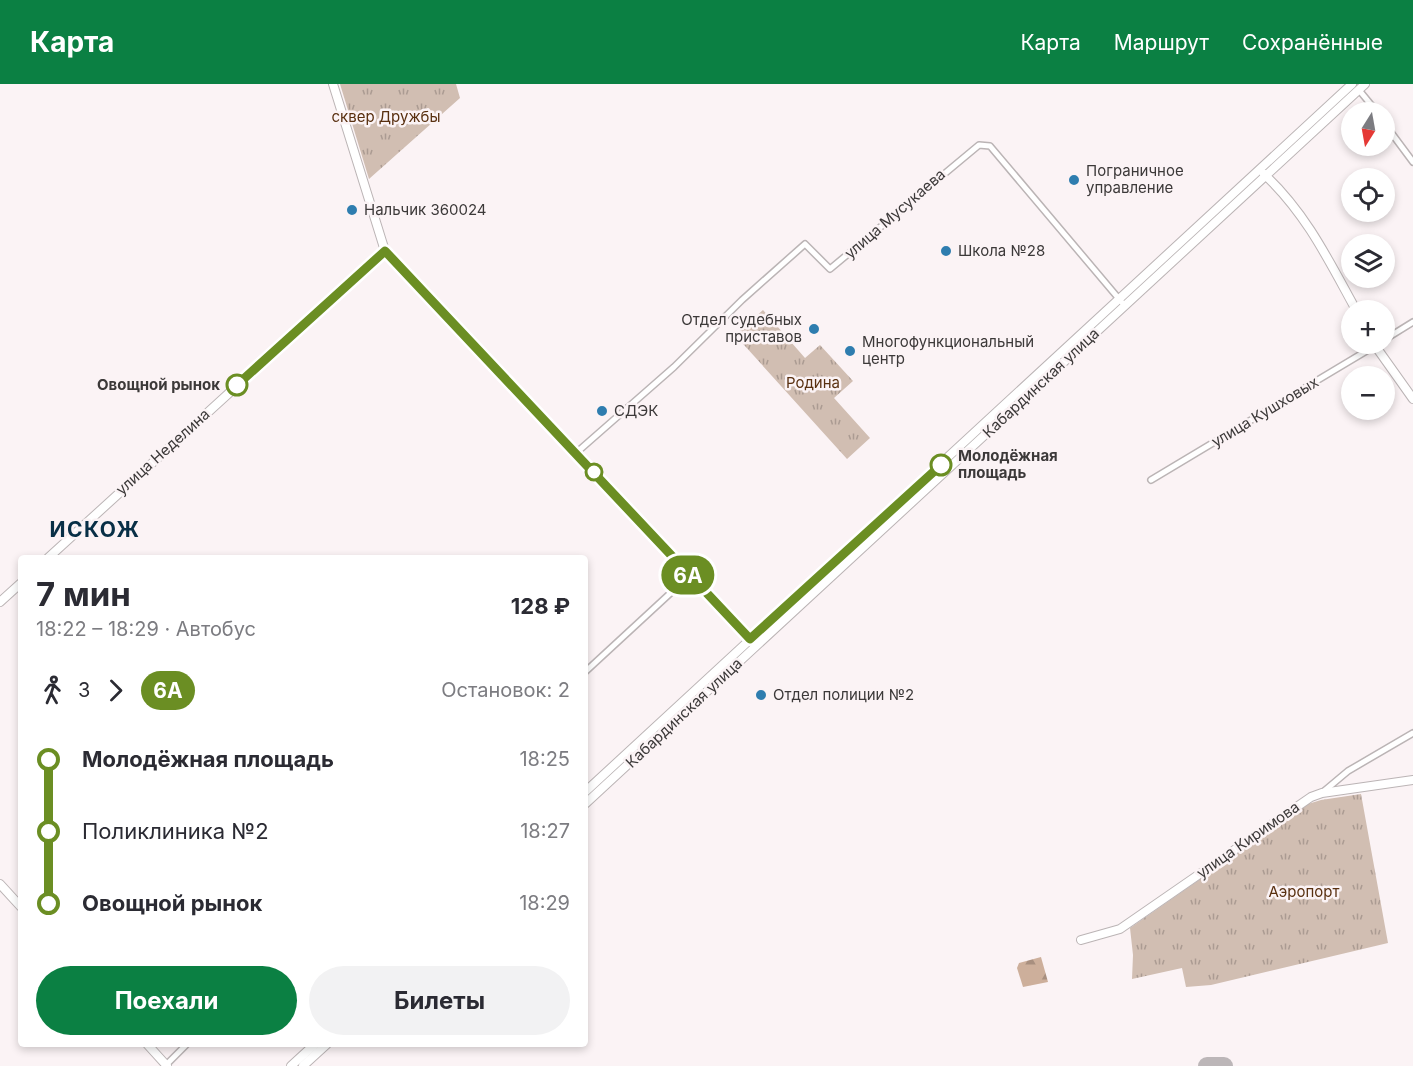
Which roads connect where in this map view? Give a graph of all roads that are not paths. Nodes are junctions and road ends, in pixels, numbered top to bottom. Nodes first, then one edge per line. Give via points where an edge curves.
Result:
1 (333, 84) edge
2 (1358, 86) edge
3 (1370, 102) edge
4 (1395, 138) edge
5 (1413, 162) edge
6 (1264, 173) junction
7 (385, 251) junction
8 (1351, 300) edge
9 (1122, 303) junction
10 (1413, 322) edge
11 (1395, 333) edge
12 (1359, 354) edge
13 (1383, 354) edge
14 (1413, 399) edge
15 (576, 453) junction
16 (1151, 480) dead end
17 (51, 555) edge
18 (690, 576) junction
19 (18, 586) edge
20 (0, 603) edge
21 (750, 639) junction
22 (757, 645) junction
23 (588, 669) edge
24 (1413, 733) edge
25 (1413, 780) edge
26 (588, 789) edge
27 (1322, 793) junction
28 (588, 801) edge
29 (0, 884) edge
30 (18, 904) edge
31 (1081, 939) dead end
32 (150, 1047) edge
33 (185, 1047) edge
34 (312, 1047) edge
35 (324, 1047) edge
36 (166, 1065) edge
37 (291, 1066) edge
38 (303, 1066) edge

1 - 7 main road
2 - 3 street
2 - 6 main road, Кабардинская улица
4 - 5 street
6 - 8 main road via 1312,229
6 - 9 main road, Кабардинская улица
7 - 15 main road
7 - 17 main road, улица Неделина
9 - 15 street, улица Мусукаева via 990,146 979,144 830,269 805,244
9 - 21 main road, Кабардинская улица
9 - 22 main road, Кабардинская улица
10 - 11 street
12 - 16 street, улица Кушховых
13 - 14 main road
15 - 18 main road
18 - 21 main road
18 - 23 street
19 - 20 main road
21 - 22 main road
21 - 26 main road, Кабардинская улица
22 - 28 main road, Кабардинская улица
24 - 27 street, улица Киримова via 1348,771
25 - 27 main road
27 - 31 main road, улица Киримова via 1300,804 1119,930
29 - 30 main road
32 - 36 main road
33 - 36 street
34 - 37 main road
35 - 38 main road

